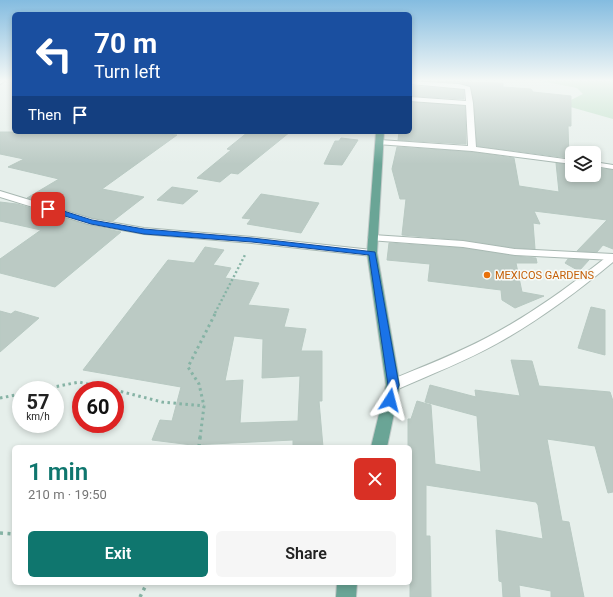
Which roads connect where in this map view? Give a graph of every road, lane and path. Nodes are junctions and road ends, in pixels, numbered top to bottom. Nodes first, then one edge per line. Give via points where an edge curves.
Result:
1 (470, 109) edge
2 (380, 137) edge
3 (472, 149) junction
4 (565, 161) edge
5 (601, 165) edge
6 (613, 167) edge
7 (0, 194) edge
8 (374, 238) junction
9 (252, 240) junction
10 (372, 253) junction
11 (613, 257) edge
12 (393, 385) junction
13 (124, 392) edge
14 (12, 396) edge
15 (0, 398) edge
16 (204, 406) junction
17 (199, 445) edge
18 (378, 445) edge
19 (0, 534) edge
20 (12, 534) edge
21 (145, 585) edge
22 (347, 585) edge
23 (140, 597) edge
24 (346, 597) edge

1 - 3 street
2 - 3 street
2 - 8 main road
3 - 4 street
5 - 6 street
7 - 9 street via 91,222 144,231
8 - 10 main road
8 - 11 street via 463,244 527,253
9 - 10 street
9 - 16 path via 188,367 199,384
10 - 12 main road
11 - 12 street via 588,278 523,322 475,350
12 - 18 main road
13 - 16 path via 162,402
14 - 15 path
16 - 17 path
19 - 20 path
21 - 23 path
22 - 24 main road

